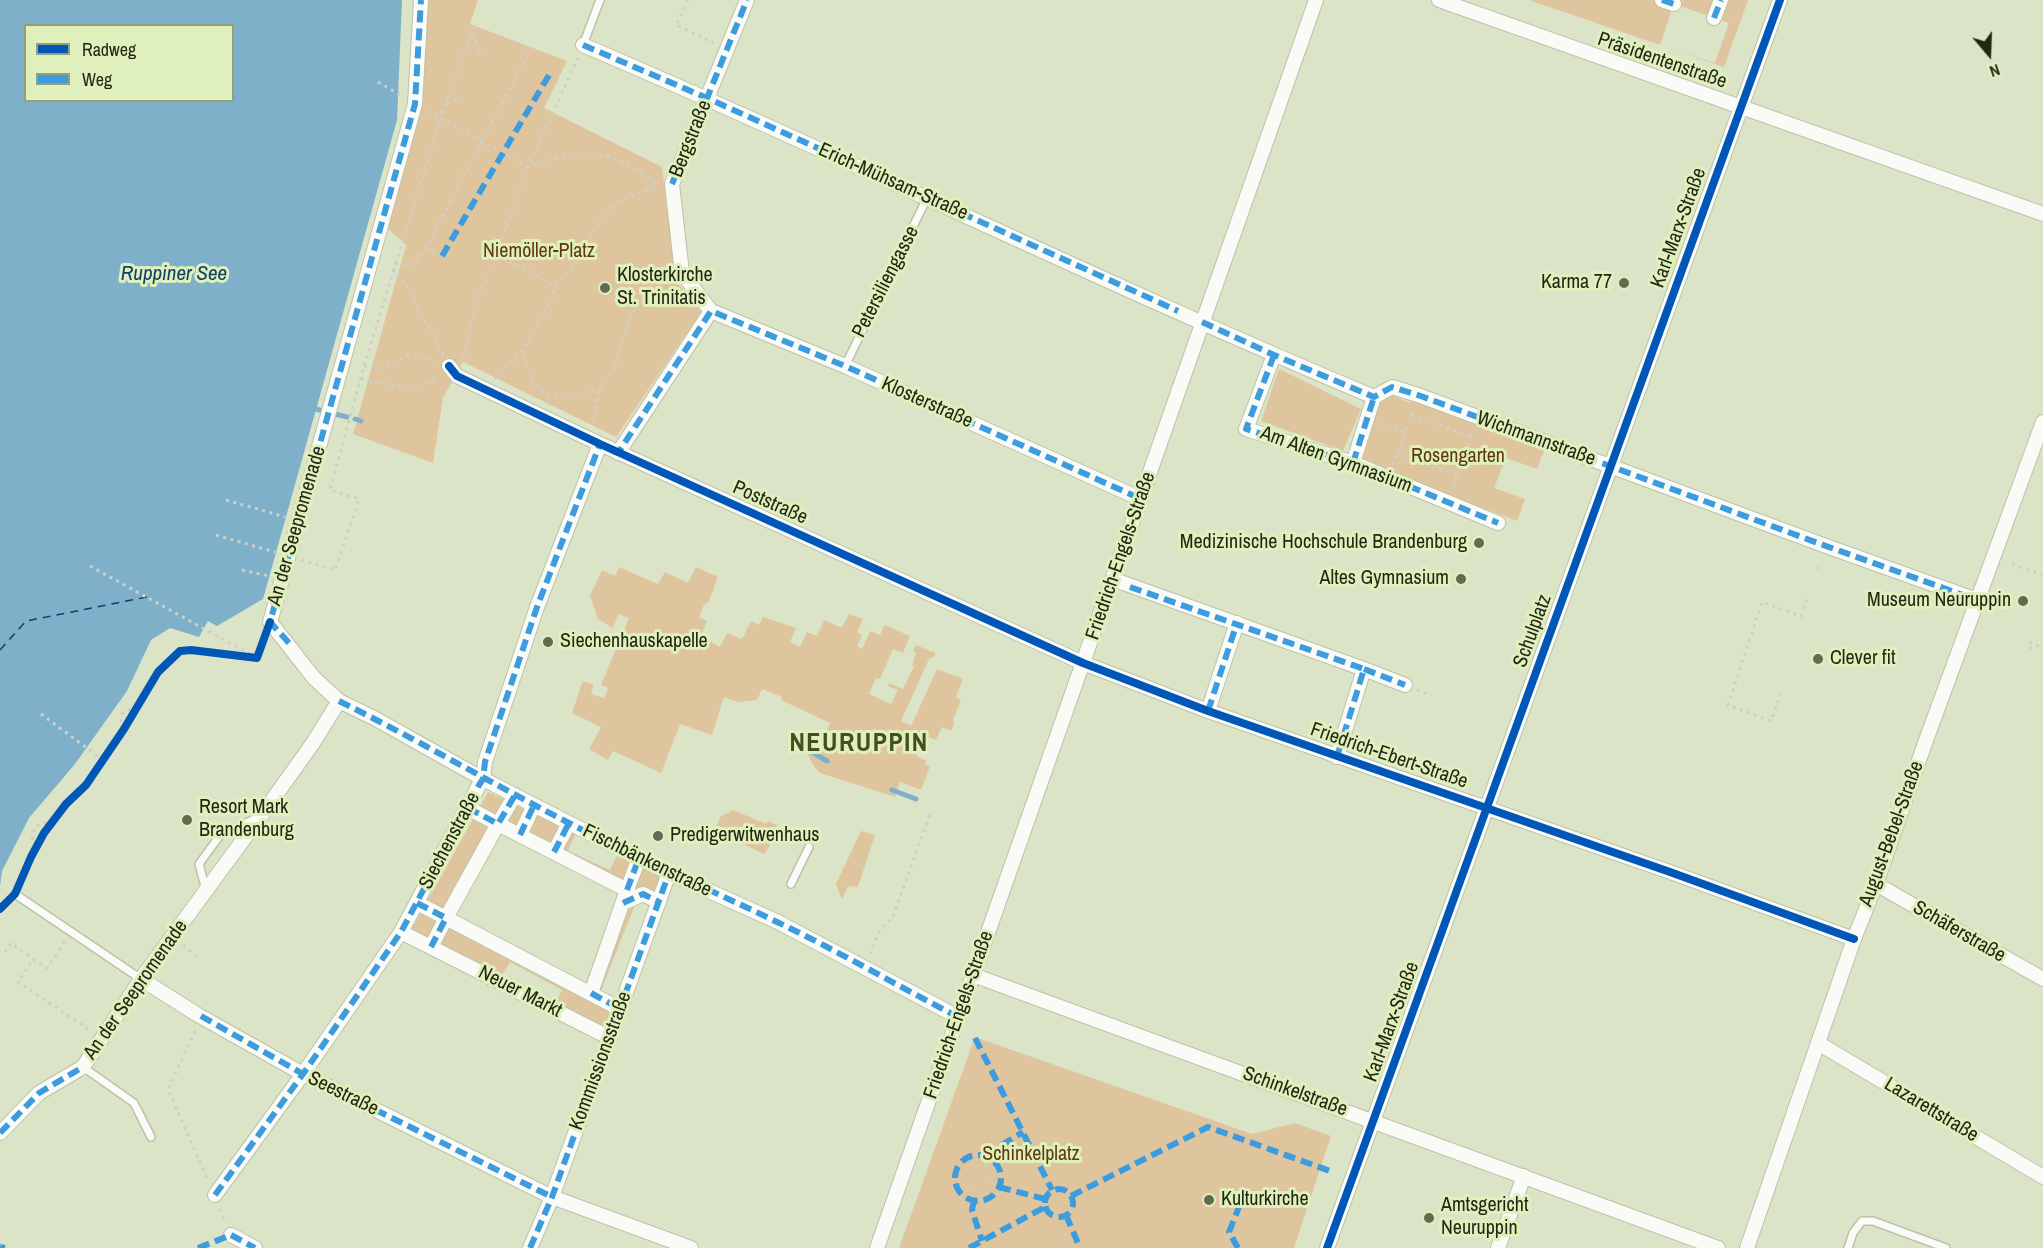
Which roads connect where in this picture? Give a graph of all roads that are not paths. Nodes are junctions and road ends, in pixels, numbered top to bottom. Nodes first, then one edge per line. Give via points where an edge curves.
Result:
1 (421, 0) edge
2 (600, 0) edge
3 (747, 0) edge
4 (1316, 0) edge
5 (1439, 0) edge
6 (1662, 0) edge
7 (1671, 0) edge
8 (1721, 0) edge
9 (1780, 0) edge
10 (1714, 18) dead end
11 (583, 45) joint
12 (707, 98) junction
13 (1741, 106) junction
14 (927, 198) junction
15 (2043, 214) edge
16 (711, 311) junction
17 (1203, 322) junction
18 (1274, 356) junction
19 (845, 366) junction
20 (445, 369) road end
21 (1374, 397) junction
22 (2043, 422) edge
23 (595, 442) junction
24 (618, 453) junction
25 (1353, 463) junction
26 (1611, 467) junction
27 (1140, 499) junction
28 (1498, 523) dead end
29 (1112, 579) junction
30 (1977, 600) junction
31 (1237, 623) junction
32 (1083, 663) junction
33 (1364, 669) junction
34 (1405, 685) dead end
35 (339, 701) junction
36 (1208, 711) junction
37 (1337, 757) junction
38 (483, 779) junction
39 (515, 795) junction
40 (534, 805) junction
41 (1487, 807) junction
42 (468, 808) junction
43 (260, 817) junction
44 (569, 823) junction
45 (498, 824) junction
46 (520, 835) junction
47 (809, 846) dead end
48 (554, 852) junction
49 (639, 858) junction
50 (669, 873) junction
51 (791, 884) dead end
52 (1876, 884) junction
53 (206, 890) junction
54 (15, 894) dead end
55 (625, 896) junction
56 (659, 902) junction
57 (417, 903) junction
58 (446, 918) junction
59 (401, 932) junction
60 (1854, 939) junction
61 (430, 947) junction
62 (973, 975) junction
63 (141, 979) junction
64 (2043, 980) edge
65 (591, 993) junction
66 (620, 1009) junction
67 (958, 1017) junction
68 (610, 1038) junction
69 (1818, 1043) junction
70 (82, 1066) junction
71 (303, 1074) junction
72 (1373, 1121) junction
73 (0, 1133) edge
74 (151, 1137) dead end
75 (1524, 1176) junction
76 (2043, 1177) edge
77 (215, 1196) road end
78 (552, 1197) junction
79 (242, 1248) edge
80 (255, 1248) edge
81 (530, 1248) edge
82 (691, 1248) edge
83 (877, 1248) edge
84 (1327, 1248) edge
85 (1498, 1248) edge
86 (1718, 1248) edge
87 (1748, 1248) edge
88 (1848, 1248) edge
89 (1946, 1248) edge

1 - 35 street, An der Seepromenade via 415,104 270,622 314,678
2 - 11 lane
3 - 12 street, Bergstraße
4 - 17 street, Friedrich-Engels-Straße
5 - 13 street, Präsidentenstraße
6 - 7 street via 1674,4
8 - 10 street
9 - 13 street, Karl-Marx-Straße
11 - 12 street, Erich-Mühsam-Straße
12 - 14 street, Erich-Mühsam-Straße
12 - 16 street, Bergstraße via 666,184 682,273
13 - 15 street, Präsidentenstraße
13 - 26 street, Karl-Marx-Straße
14 - 17 street, Erich-Mühsam-Straße
14 - 19 lane, Petersiliengasse
16 - 19 street, Klosterstraße
16 - 24 street
17 - 18 street
17 - 27 street, Friedrich-Engels-Straße
18 - 21 street
18 - 25 street, Am Alten Gymnasium via 1246,429
19 - 27 street, Klosterstraße
20 - 23 street, Poststraße
21 - 25 street
21 - 26 street, Wichmannstraße via 1392,387
22 - 30 street, August-Bebel-Straße
23 - 24 street, Poststraße
23 - 38 street, Siechenstraße via 485,762
24 - 32 street, Poststraße
25 - 28 street, Am Alten Gymnasium
26 - 30 street, Wichmannstraße
26 - 41 street, Schulplatz
27 - 29 street, Friedrich-Engels-Straße
29 - 31 street
29 - 32 street, Friedrich-Engels-Straße
30 - 52 street, August-Bebel-Straße
31 - 33 street
31 - 36 street
32 - 36 street, Friedrich-Ebert-Straße
32 - 62 street, Friedrich-Engels-Straße
33 - 34 street
33 - 37 street
35 - 38 street, Fischbänkenstraße
35 - 43 street, An der Seepromenade
36 - 37 street, Friedrich-Ebert-Straße
37 - 41 street, Friedrich-Ebert-Straße
38 - 39 street, Fischbänkenstraße
38 - 42 street, Siechenstraße
39 - 40 street, Fischbänkenstraße
39 - 45 street
40 - 44 street, Fischbänkenstraße
40 - 46 street
41 - 60 street, Friedrich-Ebert-Straße
41 - 72 street, Karl-Marx-Straße
42 - 45 street
42 - 57 street, Siechenstraße
43 - 53 street, An der Seepromenade
43 - 53 lane via 221,834 199,864
44 - 48 street
44 - 49 street, Fischbänkenstraße
45 - 46 street
45 - 58 street
46 - 48 street
47 - 51 lane
48 - 55 street
49 - 50 street, Fischbänkenstraße
49 - 55 street, Neuer Markt
50 - 56 street, Kommissionsstraße
50 - 67 street, Fischbänkenstraße via 778,922
52 - 60 street, August-Bebel-Straße
52 - 64 street, Schäferstraße
53 - 63 street, An der Seepromenade
54 - 63 lane
55 - 56 street via 643,894
55 - 65 street, Neuer Markt
56 - 66 street, Kommissionsstraße
57 - 58 street, Neuer Markt
57 - 59 street, Siechenstraße
58 - 61 street
58 - 65 street, Neuer Markt
59 - 61 street, Neuer Markt
59 - 71 street, Siechenstraße
60 - 69 street, August-Bebel-Straße
61 - 68 street, Neuer Markt
62 - 67 street, Friedrich-Engels-Straße
62 - 72 street, Schinkelstraße
63 - 70 street, An der Seepromenade
63 - 71 street, Seestraße
65 - 66 street, Neuer Markt
66 - 68 street, Kommissionsstraße
67 - 83 street, Friedrich-Engels-Straße
68 - 78 street, Kommissionsstraße
69 - 76 street, Lazarettstraße
69 - 87 street, August-Bebel-Straße
70 - 73 street, An der Seepromenade via 39,1093
70 - 74 lane via 134,1103
71 - 77 street, Siechenstraße
71 - 78 street, Seestraße
72 - 75 street, Schinkelstraße
72 - 84 street, Karl-Marx-Straße
75 - 85 street
75 - 86 street, Schinkelstraße
78 - 81 street, Kommissionsstraße
78 - 82 street, Seestraße
79 - 80 street via 231,1235
88 - 89 lane via 1862,1221 1874,1221

